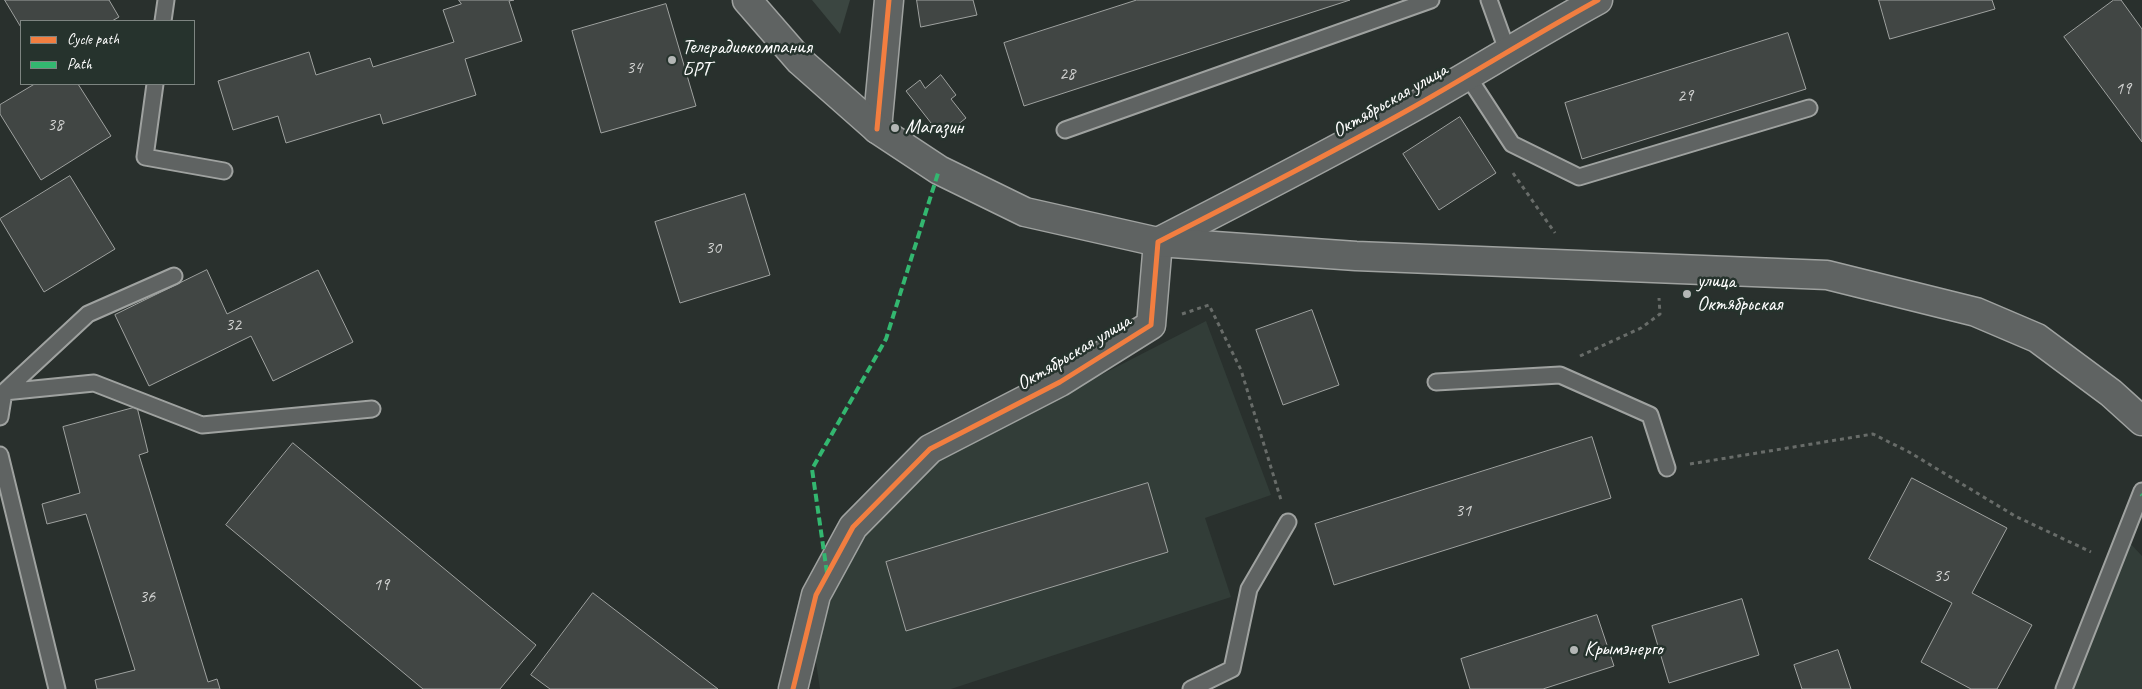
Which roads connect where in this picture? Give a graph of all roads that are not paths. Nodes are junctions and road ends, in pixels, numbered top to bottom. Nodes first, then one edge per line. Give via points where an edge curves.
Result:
1 (166, 0) edge
2 (747, 0) edge
3 (889, 0) edge
4 (1431, 0) edge
5 (1489, 0) edge
6 (1598, 0) edge
7 (163, 20) edge
8 (1508, 50) junction
9 (1467, 75) junction
10 (155, 85) edge
11 (1809, 108) dead end
12 (877, 129) junction
13 (1065, 130) dead end
14 (224, 171) dead end
15 (1158, 242) junction
16 (174, 276) dead end
17 (1436, 382) dead end
18 (4, 392) junction
19 (372, 409) dead end
20 (0, 417) edge
21 (2142, 421) edge
22 (0, 455) edge
23 (1667, 468) road end
24 (2142, 491) edge
25 (1288, 522) road end
26 (58, 689) edge
27 (793, 689) edge
28 (1191, 689) edge
29 (2064, 689) edge

1 - 7 lane
2 - 12 main road via 800,61
3 - 12 main road
4 - 13 lane
5 - 8 lane
6 - 8 main road, Октябрьская улица
8 - 9 main road, Октябрьская улица
9 - 11 lane via 1512,144 1579,177
9 - 15 main road, Октябрьская улица via 1286,177
10 - 14 lane via 145,156
12 - 15 main road via 939,170 1025,212
15 - 21 main road via 1356,256 1827,275 1976,312 2037,338 2111,393
15 - 27 main road, Октябрьская улица via 1151,324 1060,382 930,449 853,527 816,595
16 - 18 lane via 88,314
17 - 23 lane via 1560,375 1650,415
18 - 19 lane via 94,383 202,425
18 - 20 lane
22 - 26 lane
24 - 29 lane
25 - 28 lane via 1249,589 1232,669

